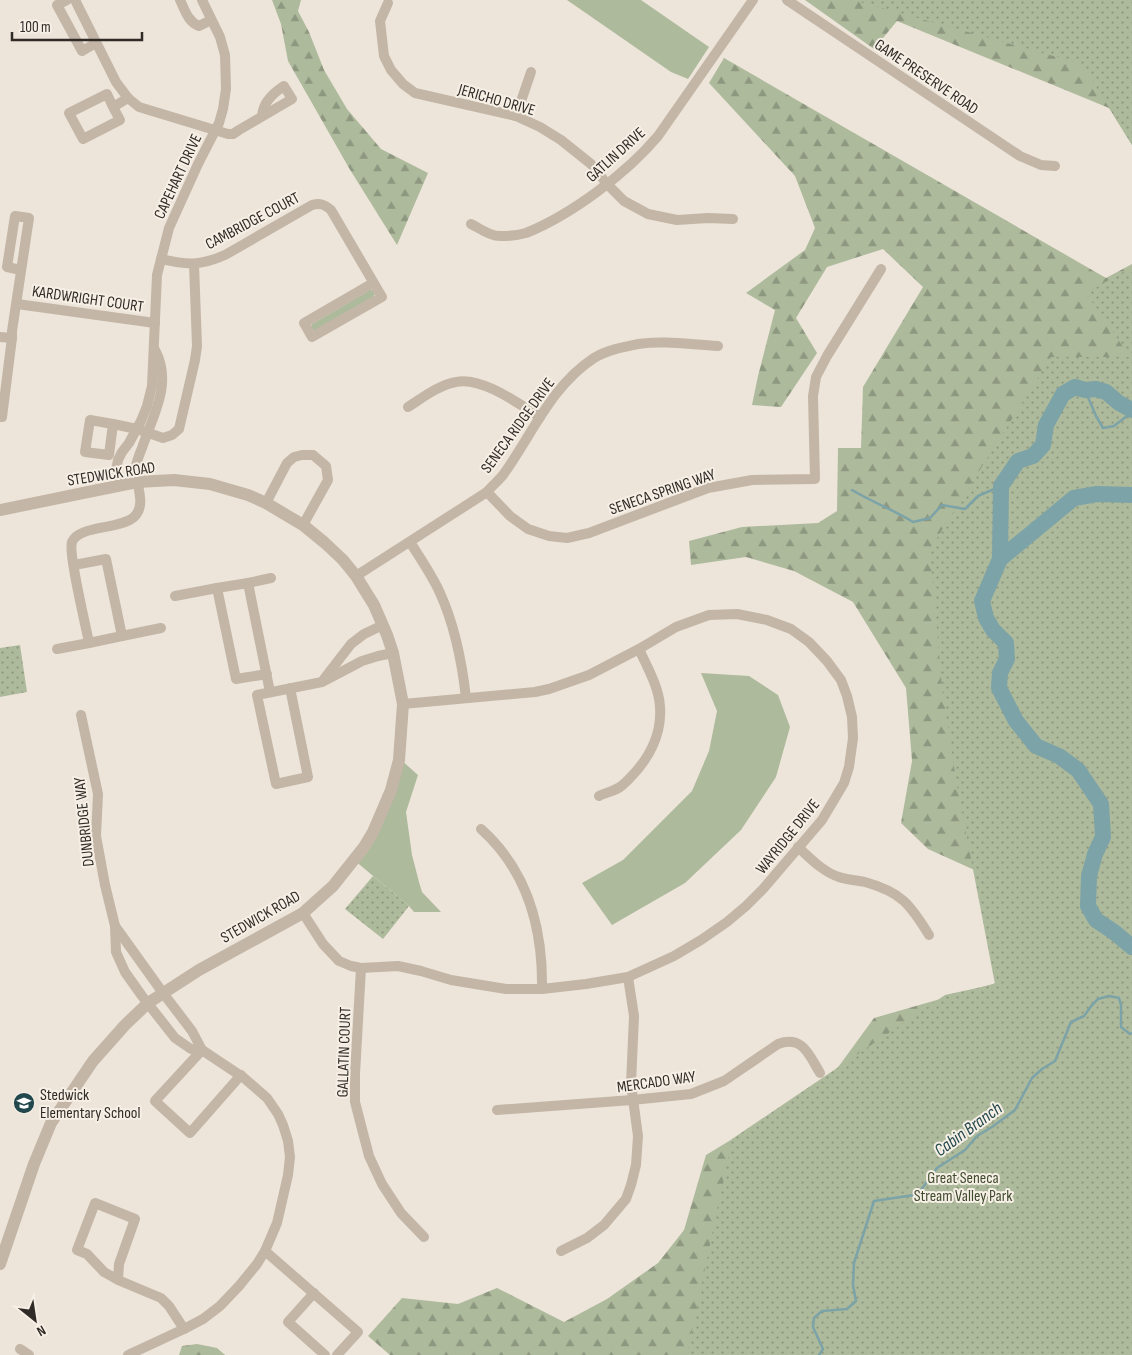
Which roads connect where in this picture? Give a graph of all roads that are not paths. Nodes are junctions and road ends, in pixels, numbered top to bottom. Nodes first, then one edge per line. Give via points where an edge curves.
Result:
1 (67, 0) edge
2 (75, 0) edge
3 (180, 0) edge
4 (202, 0) edge
5 (753, 0) edge
6 (787, 0) edge
7 (388, 3) dead end
8 (211, 20) junction
9 (96, 43) junction
10 (531, 72) dead end
11 (128, 98) junction
12 (113, 107) junction
13 (262, 116) dead end
14 (516, 116) junction
15 (215, 130) junction
16 (1055, 166) dead end
17 (607, 184) junction
18 (733, 219) dead end
19 (471, 224) dead end
20 (161, 260) junction
21 (194, 264) junction
22 (881, 269) dead end
23 (21, 270) junction
24 (373, 283) junction
25 (17, 304) junction
26 (155, 323) junction
27 (0, 337) edge
28 (12, 338) junction
29 (718, 346) dead end
30 (154, 349) junction
31 (408, 407) dead end
32 (0, 417) edge
33 (540, 417) junction
34 (113, 424) dead end
35 (137, 428) junction
36 (148, 432) junction
37 (137, 482) junction
38 (118, 486) junction
39 (487, 492) junction
40 (266, 503) junction
41 (0, 510) edge
42 (303, 525) junction
43 (410, 542) junction
44 (74, 565) junction
45 (356, 576) junction
46 (271, 578) dead end
47 (248, 582) junction
48 (217, 588) junction
49 (175, 596) dead end
50 (383, 625) junction
51 (161, 628) dead end
52 (122, 636) junction
53 (89, 642) junction
54 (57, 649) dead end
55 (639, 649) junction
56 (393, 653) junction
57 (267, 674) junction
58 (322, 682) junction
59 (290, 688) junction
60 (270, 692) junction
61 (466, 698) junction
62 (403, 704) junction
63 (81, 715) dead end
64 (598, 796) dead end
65 (481, 829) dead end
66 (798, 847) junction
67 (303, 913) junction
68 (115, 926) junction
69 (929, 935) dead end
70 (361, 968) junction
71 (628, 977) junction
72 (542, 989) junction
73 (162, 993) junction
74 (148, 1003) junction
75 (202, 1050) junction
76 (820, 1073) dead end
77 (240, 1076) junction
78 (632, 1100) junction
79 (497, 1110) dead end
80 (424, 1237) dead end
81 (265, 1251) junction
82 (561, 1251) dead end
83 (0, 1264) edge
84 (118, 1280) junction
85 (314, 1293) junction
86 (184, 1329) junction
87 (20, 1349) dead end
88 (29, 1355) edge
89 (128, 1355) edge
90 (325, 1355) edge
91 (337, 1355) edge

1 - 9 street via 58,5 82,51
2 - 9 street
3 - 8 street via 194,24 199,26
4 - 8 street, CAPEHART DRIVE
5 - 17 street, GATLIN DRIVE via 658,136
6 - 16 street, GAME PRESERVE ROAD via 1020,156 1041,165
7 - 14 street, JERICHO DRIVE via 380,21 384,56 403,84 415,93
8 - 15 street, CAPEHART DRIVE via 220,37 226,72 223,109
9 - 11 street
10 - 14 street
11 - 12 street
11 - 15 street via 140,106
12 - 12 street via 120,120 83,139 69,113 107,94
13 - 15 street via 233,134
14 - 17 street, JERICHO DRIVE via 561,140 591,164
15 - 20 street, CAPEHART DRIVE via 169,228
17 - 18 street, JERICHO DRIVE via 624,201 648,214 677,220
17 - 19 street, GATLIN DRIVE via 568,212 524,234 501,237
20 - 21 street, CAMBRIDGE COURT
20 - 26 street, CAPEHART DRIVE via 157,275
21 - 24 street, CAMBRIDGE COURT via 210,262 225,255 318,204 331,210
21 - 36 street via 197,346 179,429 163,438
22 - 39 street, SENECA SPRING WAY via 816,377 813,396 815,479 752,480 708,488 589,533 567,538 528,529
23 - 23 street, KARDWRIGHT COURT via 7,267 14,216 29,218
23 - 25 street, KARDWRIGHT COURT
24 - 24 street, CAMBRIDGE COURT via 382,297 312,337 304,323
25 - 26 street, KARDWRIGHT COURT
25 - 28 street, KARDWRIGHT COURT
26 - 30 street, CAPEHART DRIVE
27 - 28 street
28 - 32 street, KARDWRIGHT COURT
29 - 33 street, SENECA RIDGE DRIVE via 662,343 616,349 596,357 578,371 556,392
30 - 35 street, CAPEHART DRIVE via 152,386
30 - 36 street, CAPEHART DRIVE via 161,363 162,392
31 - 33 street via 457,381 475,382
33 - 39 street, SENECA RIDGE DRIVE
34 - 35 street
35 - 36 street
35 - 38 street, CAPEHART DRIVE via 118,460
36 - 37 street, CAPEHART DRIVE via 136,466
37 - 38 street, STEDWICK ROAD
37 - 40 street, STEDWICK ROAD via 174,480 210,484
37 - 44 street, CAPEHART DRIVE via 140,508 135,516 115,526 77,535 71,548
38 - 41 street, STEDWICK ROAD
39 - 43 street, SENECA RIDGE DRIVE
40 - 42 street, STEDWICK ROAD
40 - 42 street via 287,463 294,457 312,456 326,466 328,480
42 - 45 street, STEDWICK ROAD via 326,542
43 - 45 street, SENECA RIDGE DRIVE
43 - 61 street via 446,609 458,650
44 - 52 street via 106,559
44 - 53 street, CAPEHART DRIVE
45 - 50 street, STEDWICK ROAD
46 - 47 street
47 - 48 street
47 - 57 street
48 - 49 street
48 - 57 street via 236,679
50 - 56 street, STEDWICK ROAD
50 - 58 street via 351,644
51 - 52 street
52 - 53 street
53 - 54 street
55 - 61 street, WAYRIDGE DRIVE via 589,675 549,689
55 - 64 street via 655,685 660,723 645,762 620,788
55 - 66 street, WAYRIDGE DRIVE via 676,628 709,615 737,614 791,629 827,661 841,680 852,717 849,767 844,783 822,820
56 - 58 street via 362,662
56 - 62 street, STEDWICK ROAD
57 - 60 street
58 - 59 street
59 - 60 street
59 - 60 street via 308,777 276,784 257,695
61 - 62 street, WAYRIDGE DRIVE
62 - 67 street, STEDWICK ROAD via 399,760 391,790 373,832 334,886
63 - 68 street, DUNBRIDGE WAY via 98,794 96,836
65 - 72 street via 511,864 528,896 540,943
66 - 69 street via 828,872 893,892 916,913
66 - 71 street, WAYRIDGE DRIVE via 763,889 727,922 674,956
67 - 70 street, WAYRIDGE DRIVE via 338,961
67 - 73 street, STEDWICK ROAD
68 - 73 street, DUNBRIDGE WAY
68 - 74 street, DUNBRIDGE WAY via 116,952 125,972
70 - 72 street, WAYRIDGE DRIVE via 398,966 451,980 506,989
70 - 80 street, GALLATIN COURT via 355,1102 370,1156 382,1184 401,1213
71 - 72 street, WAYRIDGE DRIVE
71 - 78 street via 634,1016
73 - 74 street, STEDWICK ROAD
73 - 75 street, DUNBRIDGE WAY via 192,1031
74 - 75 street, DUNBRIDGE WAY via 175,1038 191,1049
74 - 83 street, STEDWICK ROAD via 93,1061 51,1123
75 - 77 street
75 - 77 street via 155,1101 190,1133
76 - 78 street, MERCADO WAY via 806,1049 788,1041 778,1044 724,1081 705,1089 691,1094
77 - 81 street via 267,1098 278,1114 288,1142 290,1157 285,1190 277,1223
78 - 79 street, MERCADO WAY
78 - 82 street via 638,1136 636,1165 626,1199 604,1226
81 - 85 street
81 - 86 street via 220,1306
84 - 84 street via 104,1272 88,1254 77,1250 95,1203 135,1218 119,1264
84 - 86 street via 161,1298
85 - 90 street via 288,1322
85 - 91 street via 358,1332
86 - 89 street
87 - 88 street

